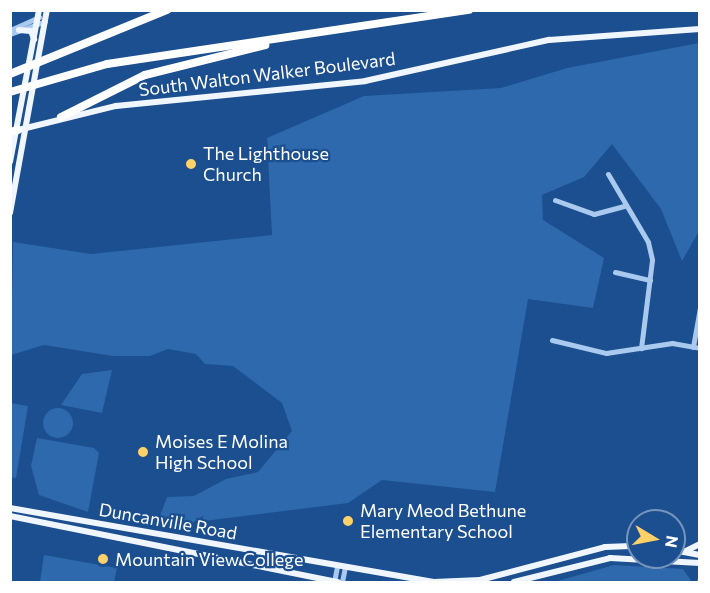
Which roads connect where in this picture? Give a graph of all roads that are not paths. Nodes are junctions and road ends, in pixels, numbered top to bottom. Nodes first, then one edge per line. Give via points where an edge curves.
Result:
1 (167, 10) edge
2 (469, 10) edge
3 (46, 15) edge
4 (38, 17) edge
5 (699, 28) edge
6 (19, 30) junction
7 (10, 32) edge
8 (319, 32) junction
9 (34, 42) junction
10 (10, 74) edge
11 (10, 92) edge
12 (61, 117) junction
13 (26, 126) junction
14 (14, 131) edge
15 (10, 162) edge
16 (608, 174) dead end
17 (12, 191) edge
18 (555, 200) dead end
19 (624, 206) junction
20 (10, 213) edge
21 (615, 272) dead end
22 (650, 280) junction
23 (699, 309) edge
24 (552, 340) dead end
25 (696, 347) edge
26 (641, 348) junction
27 (10, 508) edge
28 (10, 516) edge
29 (615, 547) junction
30 (626, 547) edge
31 (616, 558) junction
32 (699, 563) edge
33 (337, 566) junction
34 (345, 567) junction
35 (521, 568) junction
36 (311, 578) junction
37 (524, 579) junction
38 (318, 582) edge
39 (337, 582) edge
40 (434, 582) edge
41 (514, 582) edge

1 - 10 highway
2 - 8 highway, South Walton Walker Boulevard
3 - 4 street
3 - 13 main road
4 - 6 street
4 - 7 street
4 - 9 main road
5 - 12 main road, South Walton Walker Boulevard via 549,40 364,81 116,106
6 - 7 street
6 - 9 main road via 31,31
8 - 11 highway, South Walton Walker Boulevard via 107,64
8 - 12 highway via 169,66
9 - 14 main road via 22,112
12 - 13 main road, South Walton Walker Boulevard
13 - 14 main road, South Walton Walker Boulevard
13 - 17 main road
14 - 15 main road
16 - 19 street
17 - 20 main road
18 - 19 street via 594,214
19 - 22 street via 648,242
21 - 22 street
22 - 26 street
23 - 25 street
24 - 26 street via 606,353
25 - 26 street
27 - 33 main road, Duncanville Road
28 - 36 main road, Duncanville Road
29 - 30 main road, Duncanville Road
29 - 31 main road
29 - 35 main road, Duncanville Road
31 - 32 main road
31 - 37 main road
33 - 34 main road, Duncanville Road
33 - 39 street
34 - 39 street
34 - 40 main road, Duncanville Road
35 - 37 main road
35 - 40 main road, Duncanville Road via 480,580
36 - 38 main road
36 - 39 main road, Duncanville Road
37 - 41 main road

